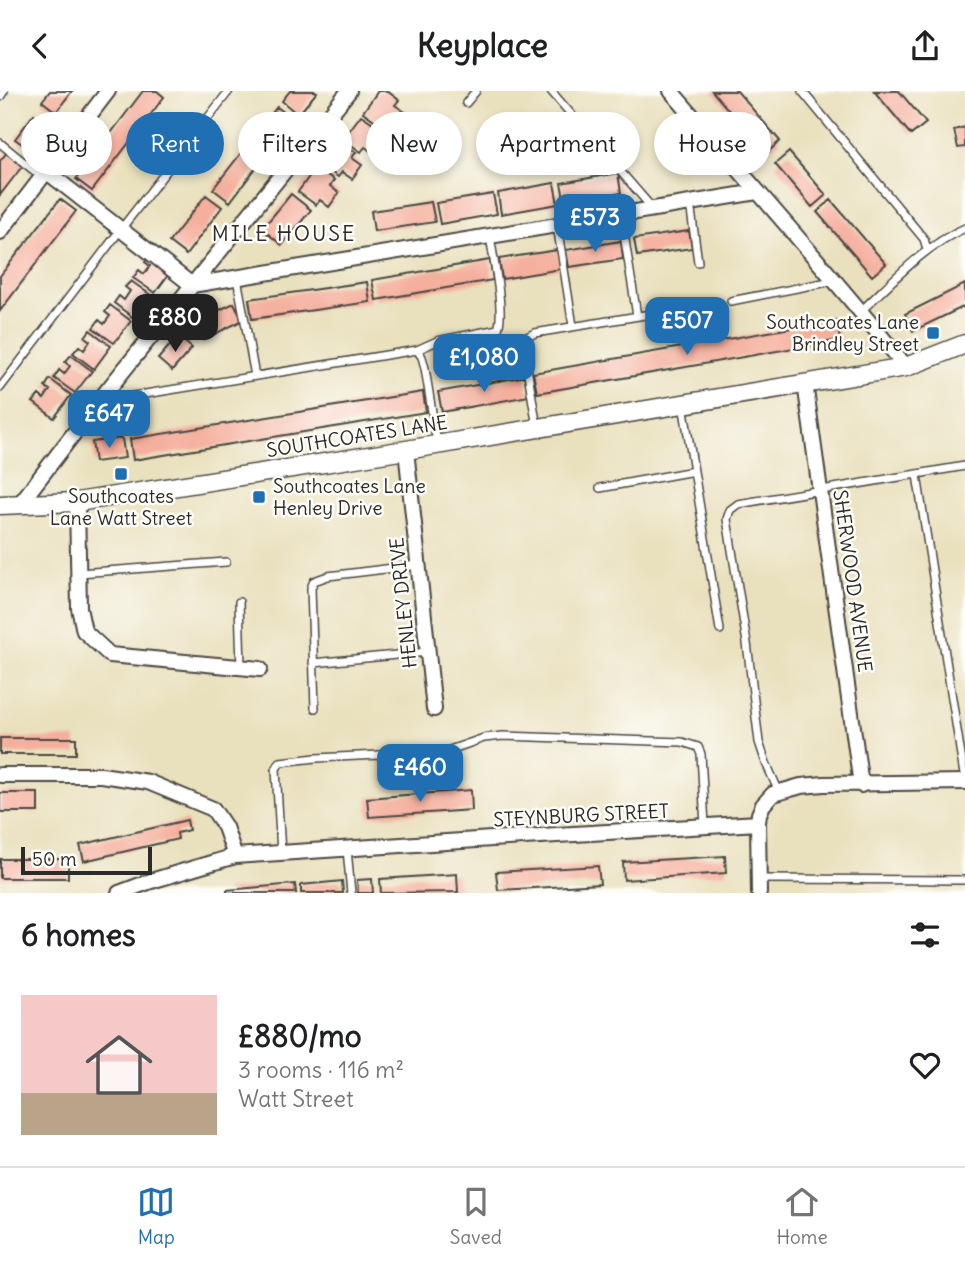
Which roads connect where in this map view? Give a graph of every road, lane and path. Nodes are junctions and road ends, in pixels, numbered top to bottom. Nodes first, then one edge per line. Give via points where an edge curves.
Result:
1 (4, 91) edge
2 (107, 91) edge
3 (229, 91) edge
4 (349, 91) edge
5 (476, 91) edge
6 (551, 91) edge
7 (671, 91) edge
8 (802, 91) edge
9 (0, 97) edge
10 (466, 103) dead end
11 (91, 112) edge
12 (569, 112) edge
13 (0, 143) edge
14 (21, 158) edge
15 (43, 175) edge
16 (45, 175) edge
17 (623, 175) edge
18 (757, 192) junction
19 (690, 203) junction
20 (653, 209) junction
21 (621, 214) junction
22 (557, 225) junction
23 (965, 228) edge
24 (121, 229) junction
25 (0, 232) edge
26 (489, 236) junction
27 (927, 250) junction
28 (698, 262) dead end
29 (237, 277) junction
30 (835, 281) junction
31 (192, 285) junction
32 (731, 301) dead end
33 (861, 310) junction
34 (669, 311) dead end
35 (637, 316) junction
36 (573, 326) junction
37 (965, 344) edge
38 (417, 350) junction
39 (906, 367) junction
40 (255, 376) junction
41 (805, 383) junction
42 (0, 388) edge
43 (97, 402) junction
44 (683, 403) junction
45 (537, 428) junction
46 (438, 444) junction
47 (406, 450) junction
48 (965, 467) edge
49 (694, 471) junction
50 (917, 475) junction
51 (600, 488) dead end
52 (821, 492) junction
53 (77, 502) junction
54 (0, 505) edge
55 (19, 505) junction
56 (226, 562) dead end
57 (419, 565) junction
58 (79, 573) junction
59 (239, 602) dead end
60 (720, 630) dead end
61 (428, 652) junction
62 (313, 663) junction
63 (241, 667) junction
64 (260, 669) dead end
65 (315, 708) dead end
66 (434, 709) dead end
67 (0, 775) edge
68 (965, 781) edge
69 (861, 785) junction
70 (779, 792) junction
71 (758, 823) junction
72 (705, 827) junction
73 (347, 849) junction
74 (281, 853) junction
75 (235, 856) junction
76 (965, 880) edge
77 (758, 886) edge
78 (119, 893) edge
79 (351, 893) edge

1 - 9 lane
2 - 11 street
3 - 24 lane
4 - 31 street
5 - 10 lane
6 - 12 lane
7 - 18 street
8 - 27 lane via 924,239
13 - 14 lane
15 - 25 street
16 - 24 street
17 - 20 lane
18 - 19 street
18 - 30 street
19 - 20 street
19 - 28 lane
20 - 21 street
21 - 22 street
21 - 35 lane
22 - 26 street
22 - 36 lane
23 - 27 lane
24 - 31 street
24 - 42 lane
26 - 29 street
26 - 38 lane via 500,310 498,329 437,341
27 - 33 lane
29 - 31 street
29 - 40 lane
30 - 32 lane
30 - 33 street
31 - 43 street
33 - 39 street
34 - 35 lane
35 - 36 lane
36 - 45 lane via 525,338
37 - 39 street, SOUTHCOATES LANE
38 - 40 lane
38 - 46 lane via 425,368
39 - 41 street, SOUTHCOATES LANE
40 - 43 lane
41 - 44 street, SOUTHCOATES LANE
41 - 52 street, SHERWOOD AVENUE
43 - 55 street
44 - 45 street, SOUTHCOATES LANE
44 - 49 lane
45 - 46 street, SOUTHCOATES LANE
46 - 47 street, SOUTHCOATES LANE
47 - 53 street, SOUTHCOATES LANE
47 - 57 street, HENLEY DRIVE
48 - 50 lane
49 - 51 lane
49 - 60 lane
50 - 52 lane
50 - 68 lane
52 - 69 street, SHERWOOD AVENUE
52 - 70 lane via 738,504 727,519 759,742
53 - 55 street, SOUTHCOATES LANE
53 - 58 street
54 - 55 street, SOUTHCOATES LANE
56 - 58 lane
57 - 61 street, HENLEY DRIVE
57 - 62 lane via 314,581
58 - 63 street via 84,631 110,655
59 - 63 lane
61 - 62 lane
61 - 66 street, HENLEY DRIVE
62 - 65 lane
63 - 64 street
67 - 75 street via 101,775 148,782 212,809 225,827
68 - 69 street
69 - 70 street via 813,785
70 - 71 street via 763,805
71 - 72 street, STEYNBURG STREET
71 - 77 street
72 - 73 street, STEYNBURG STREET
72 - 74 lane via 698,747 682,742 503,736 444,753 280,762 276,769
73 - 74 street, STEYNBURG STREET
73 - 79 lane
74 - 75 street, STEYNBURG STREET
75 - 78 street, STEYNBURG STREET
76 - 77 lane

